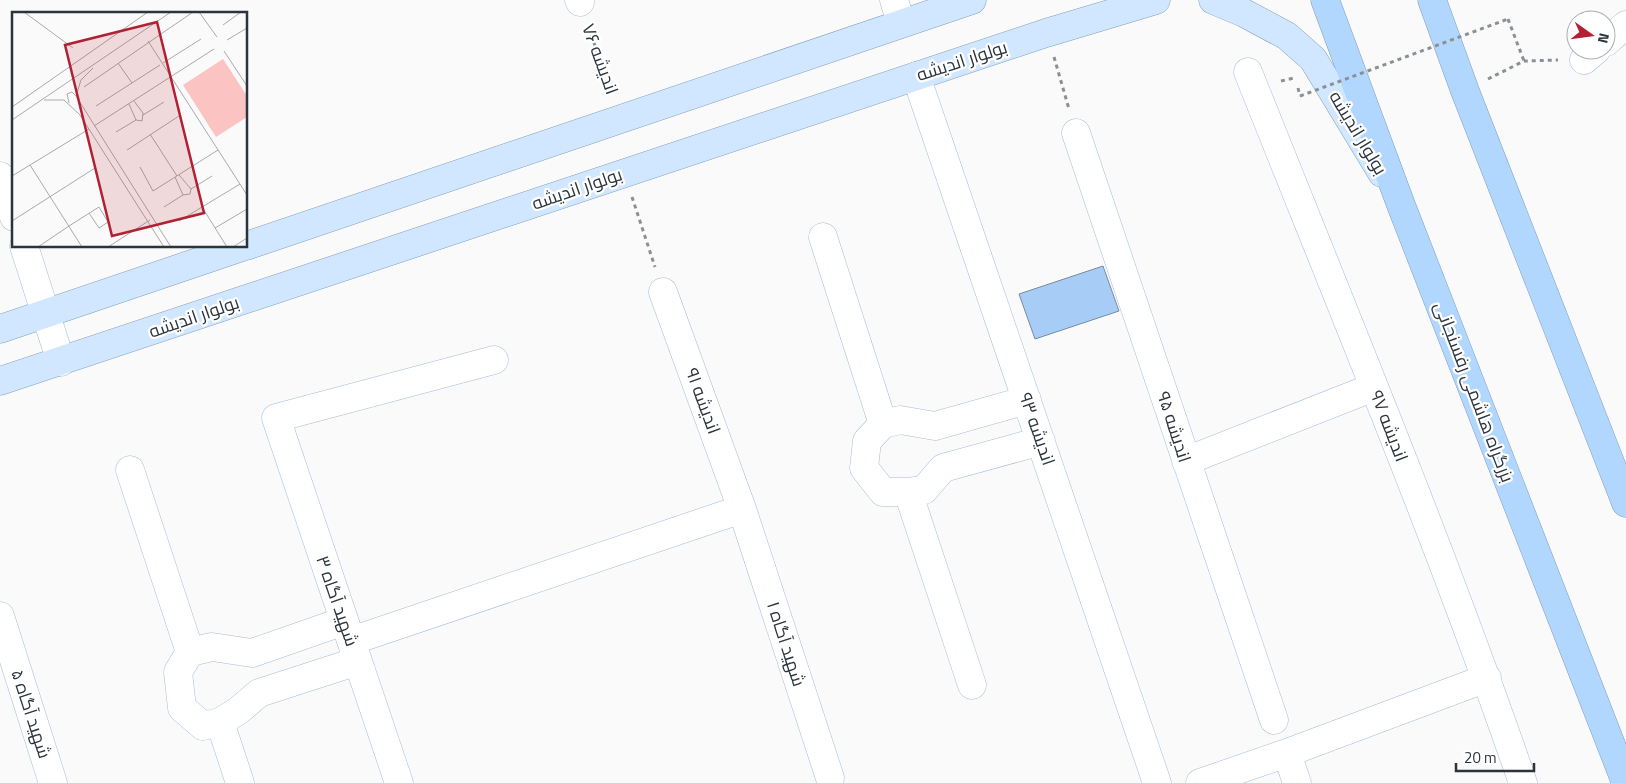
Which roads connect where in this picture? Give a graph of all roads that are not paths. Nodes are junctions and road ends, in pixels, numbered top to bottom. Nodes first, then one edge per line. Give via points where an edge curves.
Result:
1 (972, 0) edge
2 (1156, 0) edge
3 (1213, 0) edge
4 (1325, 0) edge
5 (1432, 0) edge
6 (897, 12) edge
7 (1626, 25) edge
8 (1616, 34) edge
9 (916, 76) junction
10 (1259, 78) road end
11 (1076, 133) road end
12 (0, 176) edge
13 (1401, 205) junction
14 (12, 211) edge
15 (823, 237) dead end
16 (248, 245) edge
17 (25, 248) edge
18 (240, 248) edge
19 (663, 292) road end
20 (46, 314) junction
21 (0, 329) edge
22 (494, 360) dead end
23 (61, 362) junction
24 (0, 381) edge
25 (1374, 388) junction
26 (1027, 400) junction
27 (883, 424) junction
28 (1041, 442) junction
29 (1186, 461) junction
30 (130, 470) dead end
31 (908, 492) junction
32 (1626, 503) edge
33 (742, 510) junction
34 (0, 616) edge
35 (351, 641) junction
36 (190, 652) junction
37 (1487, 678) junction
38 (972, 685) dead end
39 (1274, 720) dead end
40 (220, 722) junction
41 (1288, 753) junction
42 (830, 778) dead end
43 (46, 781) edge
44 (240, 783) edge
45 (399, 783) edge
46 (1157, 783) edge
47 (1200, 783) edge
48 (1297, 783) edge
49 (1523, 783) edge
50 (1626, 783) edge

1 - 6 main road
2 - 9 main road, بولوار اندیشه
3 - 13 main road, بولوار اندیشه via 1287,36 1312,59
4 - 13 highway, بزرگراه هاشمی رفسنجانی
5 - 32 highway
6 - 16 main road via 622,119
7 - 8 street
9 - 23 main road, بولوار اندیشه
9 - 26 street, اندیشه ۹۳
10 - 25 street, اندیشه ۹۷
11 - 29 street, اندیشه ۹۵
12 - 14 street
13 - 50 highway, بزرگراه هاشمی رفسنجانی
15 - 27 street
17 - 20 street
18 - 20 main road
19 - 33 street, اندیشه ۹۱
20 - 21 main road
20 - 23 street
22 - 35 street, شهید آگاه ۳ via 276,418
23 - 24 main road, بولوار اندیشه
25 - 29 street
25 - 37 street, اندیشه ۹۷
26 - 27 street via 935,426 900,420
26 - 28 street, اندیشه ۹۳
27 - 31 street via 867,441 864,468 883,492
28 - 31 street via 943,468 924,490
28 - 46 street, اندیشه ۹۳
29 - 39 street, اندیشه ۹۵
30 - 36 street
31 - 38 street
33 - 35 street
33 - 42 street, شهید آگاه ۱
34 - 43 street, شهید آگاه ۵
35 - 36 street via 252,653 212,647
35 - 40 street via 259,694
35 - 45 street, شهید آگاه ۳
36 - 40 street via 178,672 182,708 203,726
37 - 41 street
37 - 49 street, اندیشه ۹۷
40 - 44 street
41 - 47 street
41 - 48 street

